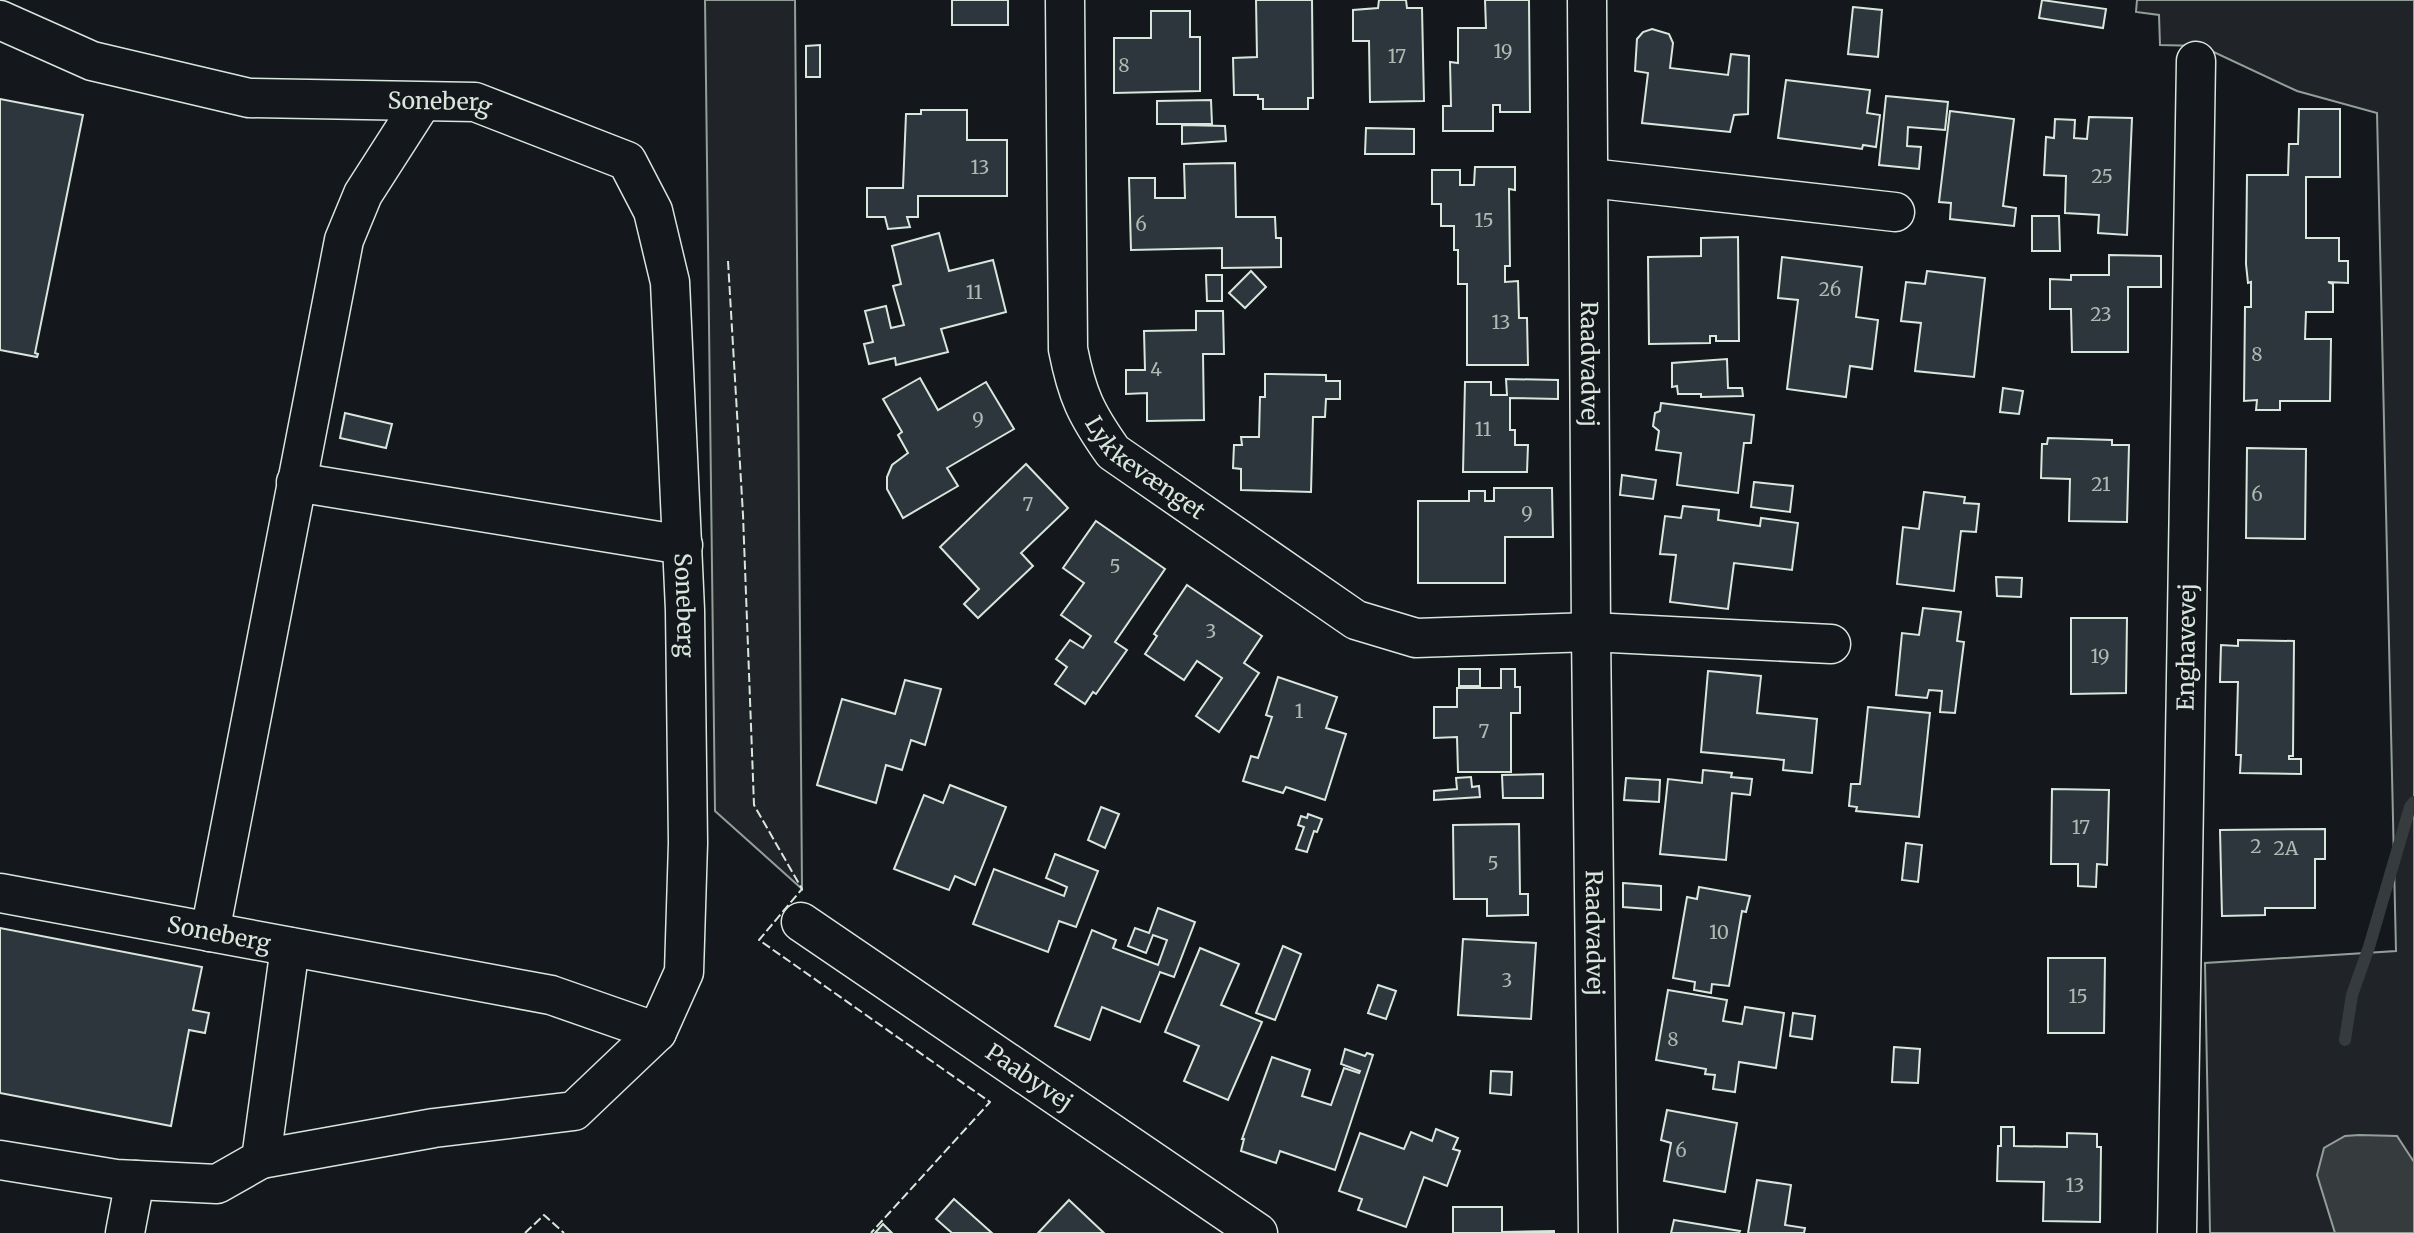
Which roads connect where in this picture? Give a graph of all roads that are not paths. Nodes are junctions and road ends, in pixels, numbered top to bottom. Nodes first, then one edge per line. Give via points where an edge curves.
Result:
1 (1065, 0) edge
2 (1587, 0) edge
3 (0, 20) edge
4 (2196, 61) dead end
5 (422, 102) junction
6 (1590, 178) junction
7 (1895, 212) dead end
8 (296, 482) junction
9 (682, 545) junction
10 (1591, 632) junction
11 (1831, 643) dead end
12 (0, 893) edge
13 (801, 922) dead end
14 (209, 932) junction
15 (290, 947) junction
16 (657, 1032) junction
17 (261, 1159) junction
18 (0, 1160) edge
19 (135, 1180) junction
20 (1231, 1226) edge
21 (125, 1233) edge
22 (1598, 1233) edge
23 (2176, 1233) edge

1 - 10 street, Lykkevænget via 1068,349 1075,386 1091,421 1113,452 1356,620 1416,638
2 - 6 street, Raadvadvej
3 - 5 street, Soneberg via 92,61 250,99
4 - 23 street, Enghavevej
5 - 8 street via 363,194 344,240
5 - 9 street, Soneberg via 475,102 627,162 653,211 670,282
6 - 7 street
6 - 10 street, Raadvadvej
8 - 9 street
8 - 14 street
9 - 16 street, Soneberg via 688,842 684,972
10 - 11 street
10 - 22 street, Raadvadvej
12 - 14 street, Soneberg
13 - 20 street, Paabyvej
14 - 15 street, Soneberg
15 - 16 street, Soneberg via 551,995
15 - 17 street
16 - 17 street via 574,1111 434,1128
17 - 19 street via 217,1184
18 - 19 street
19 - 21 street

